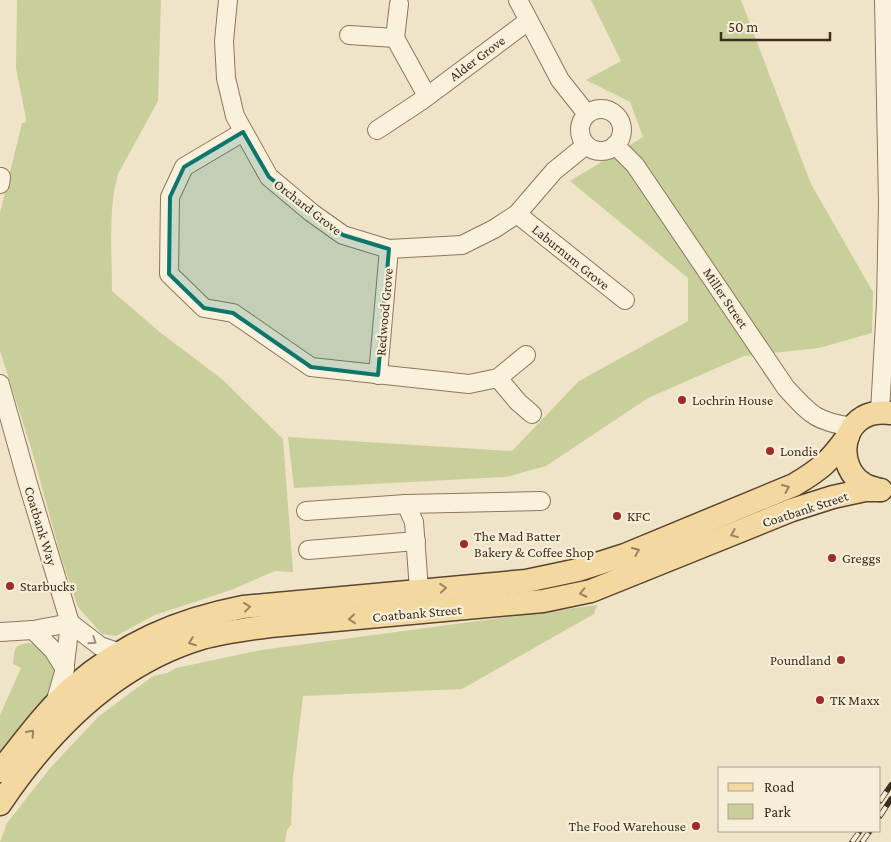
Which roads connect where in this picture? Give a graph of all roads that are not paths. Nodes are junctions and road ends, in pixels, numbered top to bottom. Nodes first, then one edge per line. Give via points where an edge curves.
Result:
1 (228, 0) edge
2 (518, 0) edge
3 (884, 0) edge
4 (399, 4) dead end
5 (528, 20) junction
6 (349, 35) dead end
7 (395, 38) junction
8 (427, 96) junction
9 (587, 114) junction
10 (377, 130) dead end
11 (243, 132) junction
12 (586, 144) junction
13 (615, 145) junction
14 (517, 214) junction
15 (389, 249) junction
16 (626, 300) dead end
17 (526, 355) dead end
18 (378, 375) junction
19 (498, 378) junction
20 (0, 384) edge
21 (886, 412) edge
22 (532, 414) dead end
23 (850, 432) junction
24 (886, 490) edge
25 (541, 501) dead end
26 (406, 504) junction
27 (306, 511) dead end
28 (416, 541) junction
29 (308, 550) dead end
30 (419, 590) junction
31 (70, 623) junction
32 (33, 630) junction
33 (0, 632) edge
34 (120, 653) junction
35 (64, 669) junction
36 (54, 706) junction
37 (0, 771) edge
38 (0, 804) edge

1 - 11 street, Orchard Grove via 224,41 226,78 235,116
2 - 5 street
3 - 21 street via 888,203
4 - 7 street
5 - 8 street, Alder Grove
5 - 9 street via 560,80
6 - 7 street
7 - 8 street
8 - 10 street, Alder Grove
9 - 12 street via 580,133
9 - 13 street via 600,109 614,113 622,126 620,140
11 - 15 street, Orchard Grove via 269,177 312,213 343,235
11 - 18 street, Redwood Grove via 184,167 170,197 169,274 204,308 233,313 310,367
12 - 13 street via 600,151
12 - 14 street, Orchard Grove via 554,172
13 - 23 street, Miller Street via 635,165 786,388 819,419
14 - 15 street, Orchard Grove via 462,244
14 - 16 street, Laburnum Grove
15 - 18 street, Redwood Grove
17 - 19 street, Redwood Grove
18 - 19 street, Redwood Grove via 469,384
19 - 22 street
20 - 31 street, Coatbank Way
21 - 23 main road, Coatbank Street via 868,414
23 - 24 main road via 845,455 850,471 867,486
30 -> 23 main road, Coatbank Street via 526,581 625,556 794,485 825,465
24 -> 38 main road, Coatbank Street via 865,490 832,497 792,510 591,591 543,601 270,626 201,639 134,668 96,695 40,750
25 - 26 street
26 - 27 street
26 - 28 street, Coatbank Street via 414,522
28 - 29 street
28 - 30 street, Coatbank Street
34 -> 30 main road, Coatbank Street via 170,626 217,612
31 - 32 street
31 -> 34 street via 100,646
31 - 35 street, Coatbank Way
32 - 33 street
32 - 35 street via 53,650
34 - 36 main road, Coatbank Street via 72,688
35 - 36 street, Coatbank Way
37 -> 36 main road, Coatbank Street

